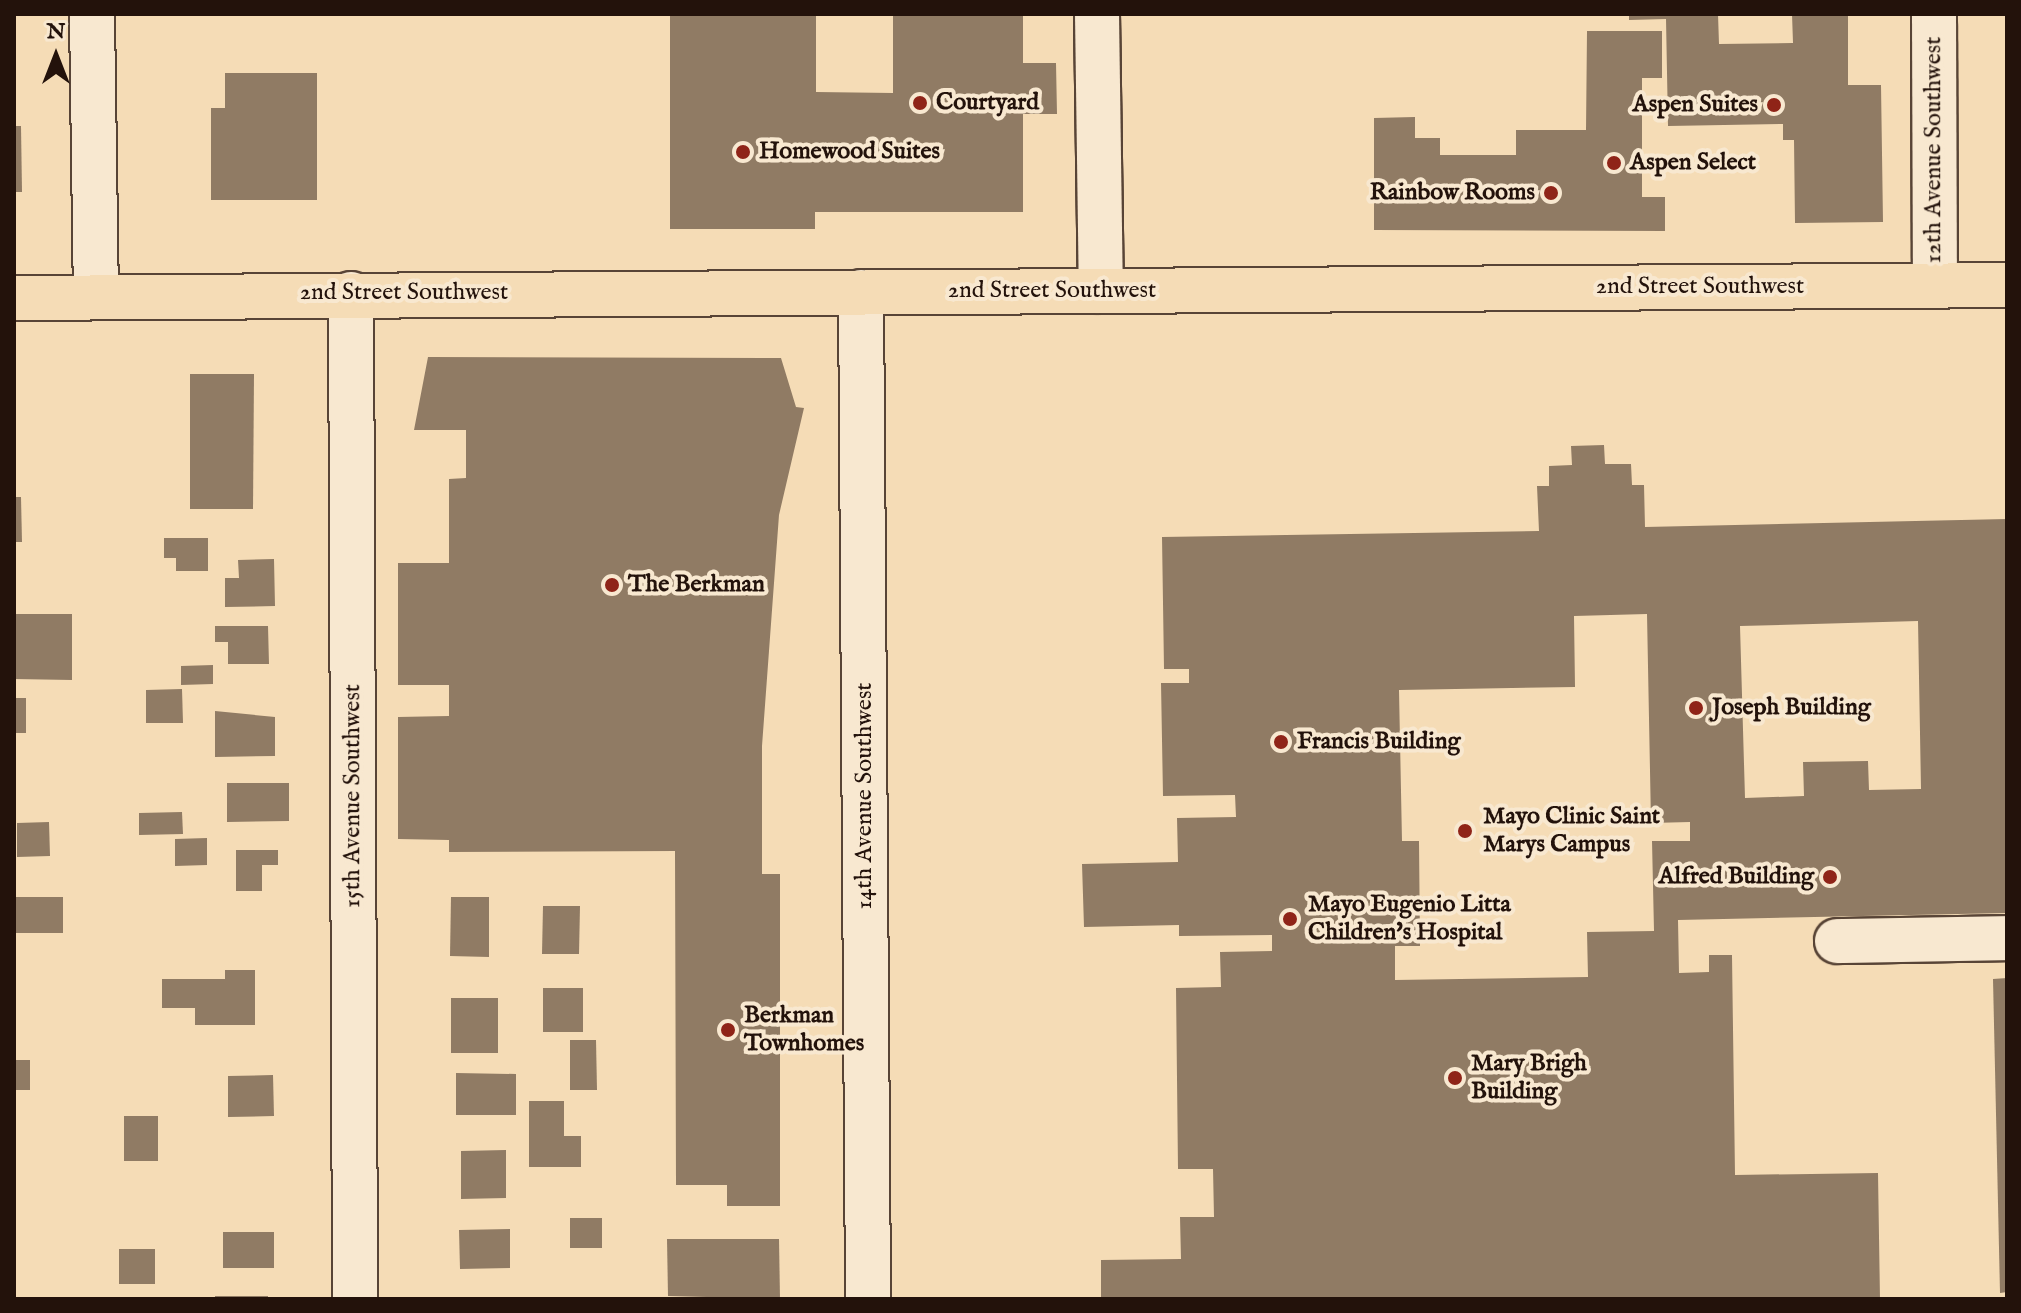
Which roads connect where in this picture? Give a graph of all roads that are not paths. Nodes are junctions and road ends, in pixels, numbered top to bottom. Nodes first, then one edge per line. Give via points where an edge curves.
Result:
1 (92, 14) edge
2 (1097, 14) edge
3 (1934, 14) edge
4 (14, 277) edge
5 (2007, 285) edge
6 (1935, 286) junction
7 (1101, 291) junction
8 (96, 292) junction
9 (861, 292) junction
10 (351, 294) junction
11 (14, 298) edge
12 (2007, 938) edge
13 (1837, 941) dead end
14 (355, 1299) edge
15 (868, 1299) edge

1 - 8 street
2 - 7 street
3 - 6 street, 12th Avenue Southwest
4 - 8 main road, 2nd Street Southwest
5 - 6 main road, 2nd Street Southwest
6 - 7 main road, 2nd Street Southwest
7 - 9 main road, 2nd Street Southwest
8 - 10 main road, 2nd Street Southwest
8 - 11 main road, 2nd Street Southwest
9 - 10 main road, 2nd Street Southwest
9 - 15 street, 14th Avenue Southwest
10 - 14 street, 15th Avenue Southwest
12 - 13 street

